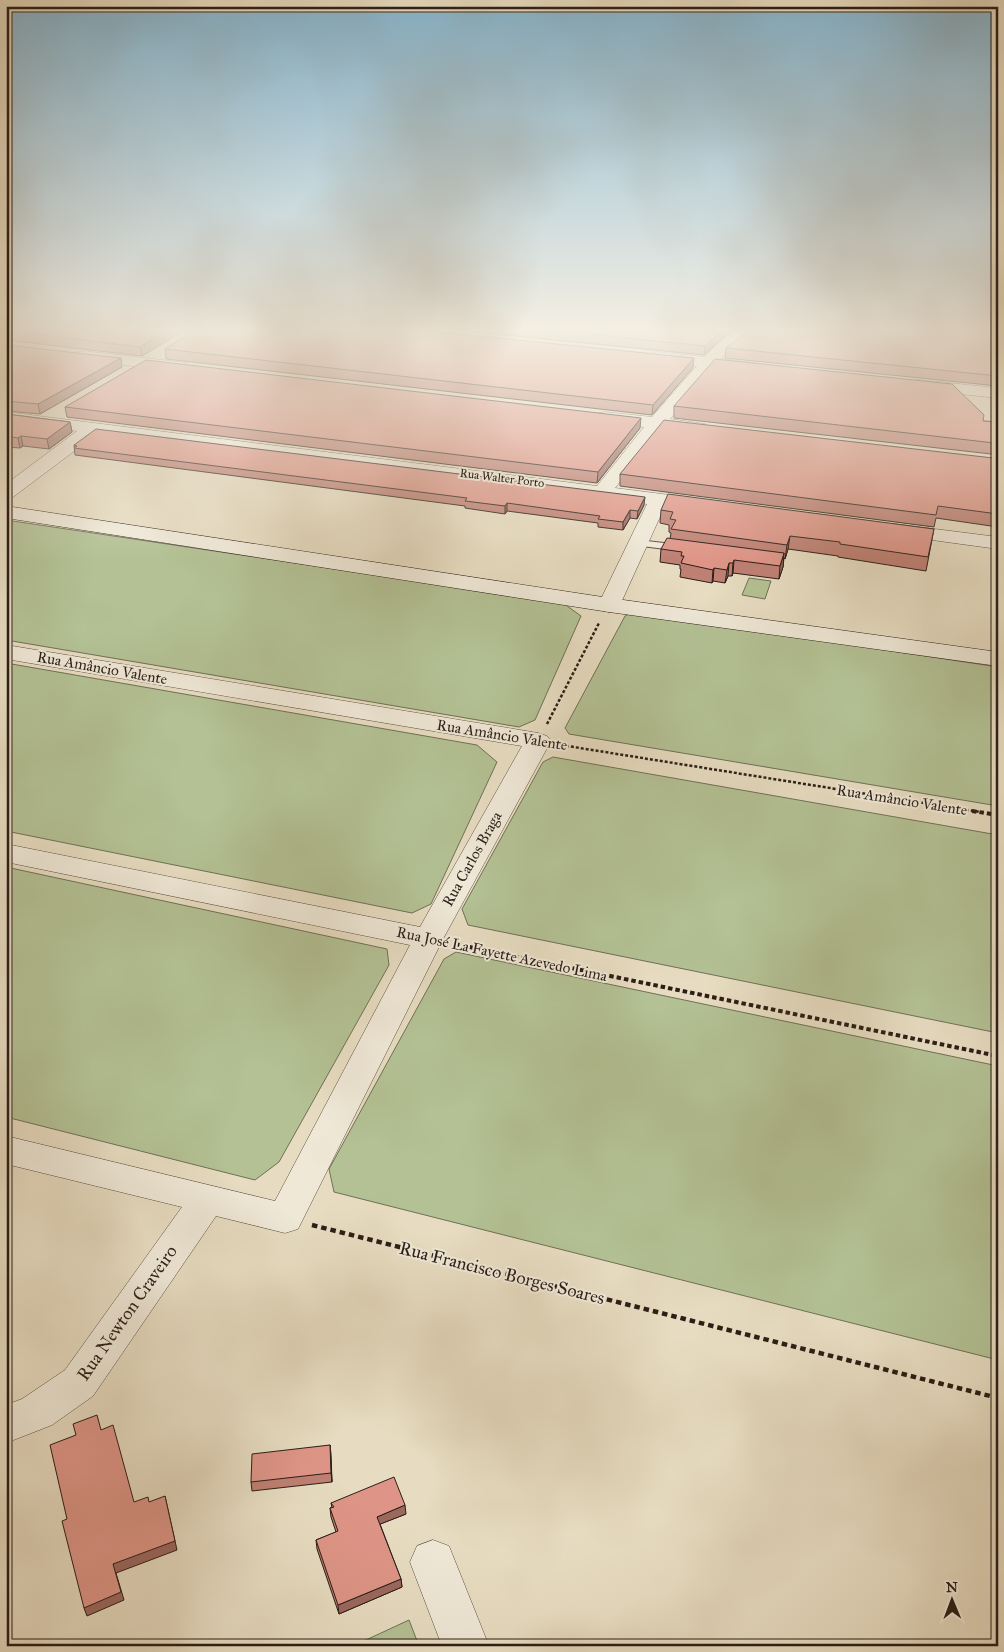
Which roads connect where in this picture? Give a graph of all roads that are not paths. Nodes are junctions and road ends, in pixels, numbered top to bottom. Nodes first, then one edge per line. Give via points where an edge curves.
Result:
1 (672, 406) edge
2 (69, 407) edge
3 (584, 414) edge
4 (6, 417) edge
5 (44, 421) junction
6 (657, 423) junction
7 (94, 428) junction
8 (716, 430) edge
9 (604, 491) junction
10 (6, 493) edge
11 (660, 499) junction
12 (6, 501) edge
13 (718, 507) edge
14 (6, 512) edge
15 (882, 528) edge
16 (638, 542) junction
17 (998, 543) edge
18 (696, 550) edge
19 (612, 598) junction
20 (802, 625) junction
21 (998, 644) edge
22 (6, 652) edge
23 (998, 659) edge
24 (538, 741) joint
25 (6, 853) edge
26 (428, 938) junction
27 (6, 1150) edge
28 (207, 1200) junction
29 (6, 1424) edge
30 (433, 1562) dead end
31 (466, 1646) edge

1 - 6 street
2 - 5 street
3 - 6 street
4 - 5 street, Rua Walter Porto
5 - 7 street, Rua Walter Porto
6 - 8 street
6 - 9 street
7 - 9 street, Rua Walter Porto
7 - 10 street
9 - 11 street, Rua Walter Porto
11 - 13 street, Rua Walter Porto
11 - 16 street
12 - 19 street
14 - 19 street
15 - 17 street
16 - 18 lane
16 - 19 street
19 - 20 street
20 - 21 street
20 - 23 street
22 - 24 street, Rua Amâncio Valente
24 - 26 street, Rua Carlos Braga
25 - 26 street, Rua José La Fayette Azevedo Lima
26 - 28 street, Rua Carlos Braga via 285,1218
27 - 28 street
28 - 29 street, Rua Newton Craveiro via 79,1383 36,1412
30 - 31 street

